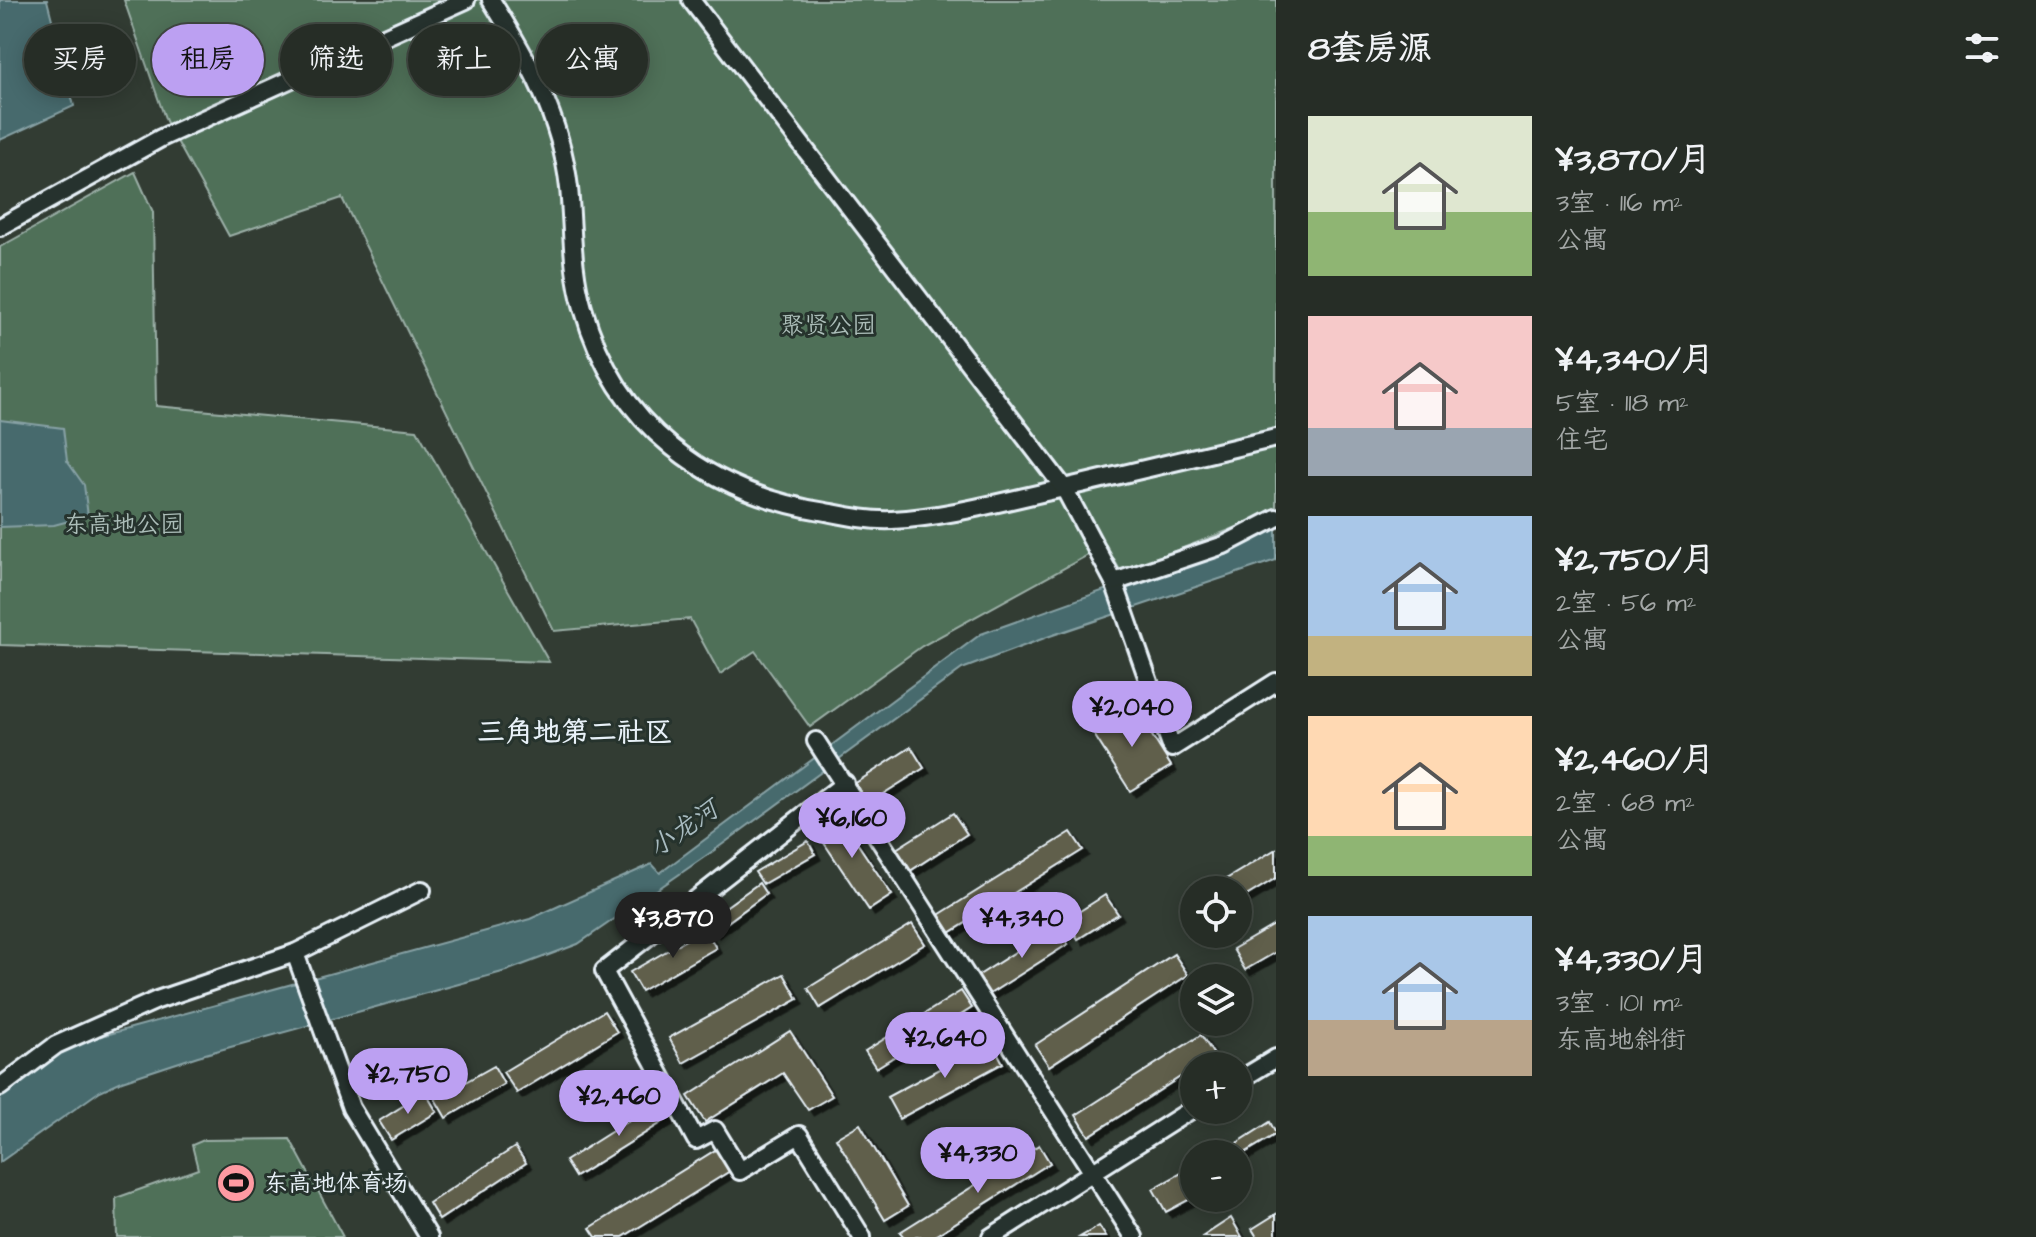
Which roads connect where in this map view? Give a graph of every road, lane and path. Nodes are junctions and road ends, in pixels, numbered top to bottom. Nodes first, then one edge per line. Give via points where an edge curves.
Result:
1 (466, 0) edge
2 (491, 0) edge
3 (691, 0) edge
4 (0, 227) edge
5 (1276, 438) edge
6 (1064, 488) junction
7 (1276, 518) edge
8 (1114, 582) junction
9 (1276, 682) edge
10 (816, 741) dead end
11 (843, 779) junction
12 (422, 890) dead end
13 (298, 959) junction
14 (1276, 1058) edge
15 (1252, 1073) edge
16 (0, 1087) edge
17 (1180, 1117) edge
18 (1092, 1170) junction
19 (429, 1237) edge
20 (862, 1237) edge
21 (991, 1237) edge
22 (1134, 1237) edge

1 - 4 street via 161,138
2 - 6 street via 535,69 557,135 569,186 582,307 602,361 628,406 671,447 719,480 782,505 852,517 891,520
3 - 6 street
5 - 6 street
6 - 8 street
7 - 8 street via 1224,545
8 - 9 street via 1172,748
10 - 11 street
11 - 18 street
11 - 20 street via 604,971 696,1140 715,1130 740,1171 799,1135
12 - 13 street
13 - 16 street via 157,1000 56,1045
13 - 19 street via 351,1108
14 - 15 street
17 - 18 street
18 - 21 street
18 - 22 street

